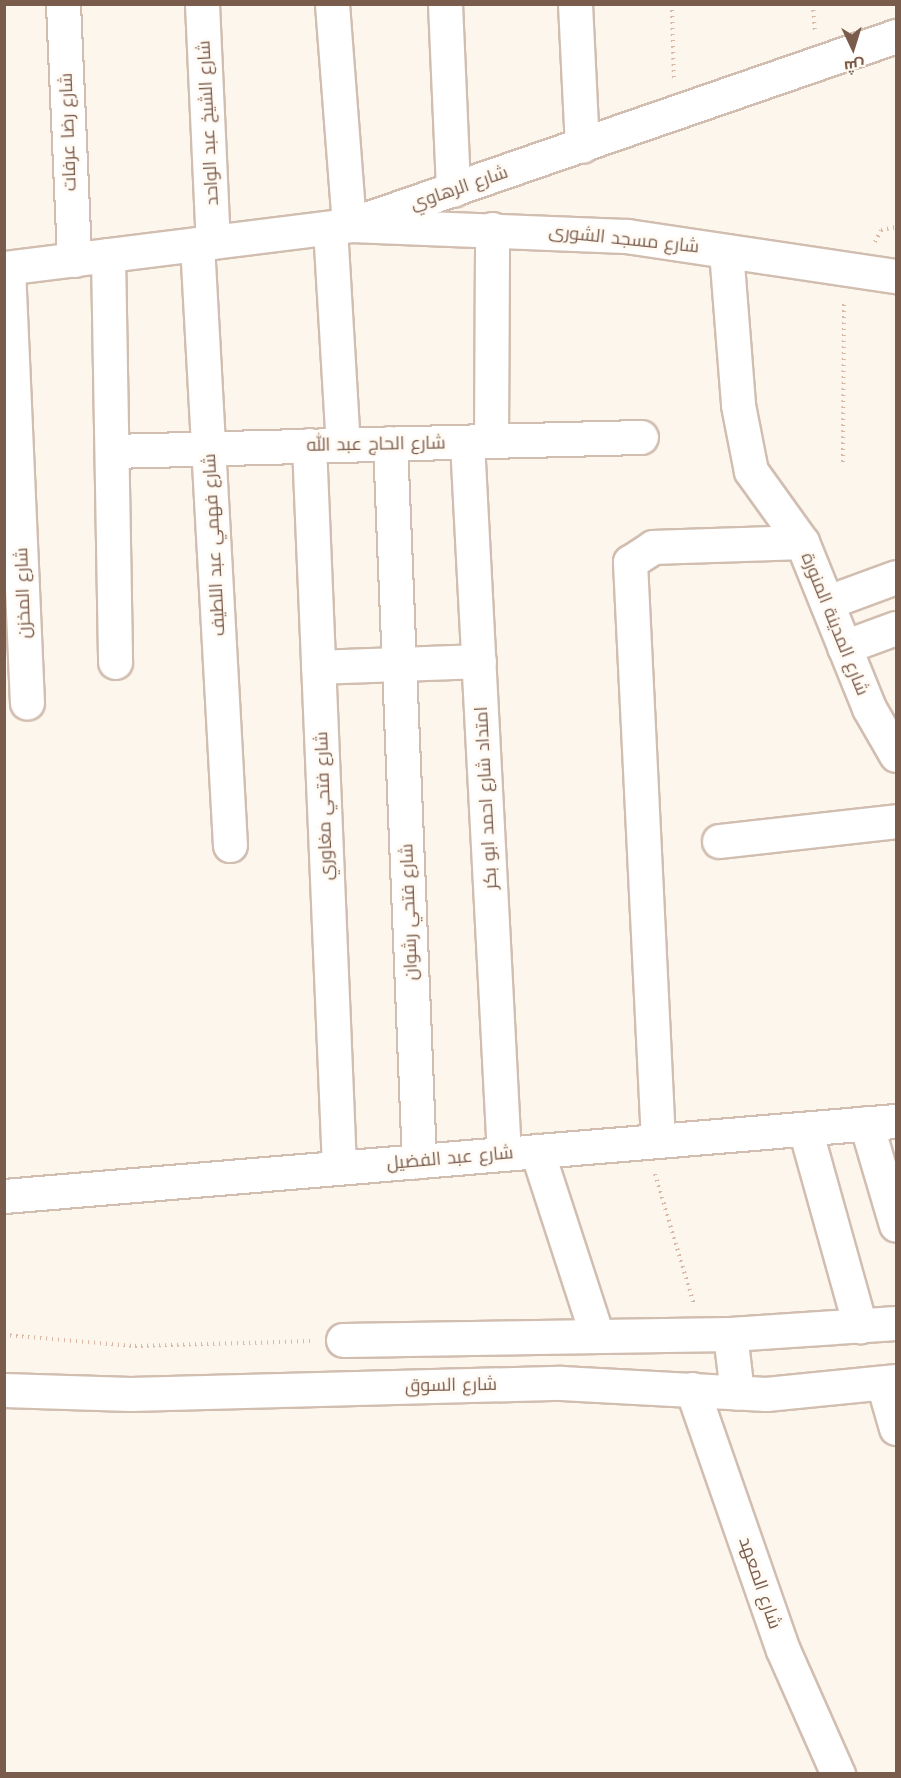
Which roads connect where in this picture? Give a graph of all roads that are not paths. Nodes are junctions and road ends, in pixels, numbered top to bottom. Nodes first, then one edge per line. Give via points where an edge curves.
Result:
1 (63, 4) edge
2 (202, 4) edge
3 (332, 4) edge
4 (445, 4) edge
5 (575, 4) edge
6 (897, 36) edge
7 (582, 146) junction
8 (453, 190) junction
9 (340, 226) junction
10 (492, 229) junction
11 (205, 243) junction
12 (726, 251) junction
13 (108, 255) junction
14 (74, 260) junction
15 (7, 268) edge
16 (897, 276) edge
17 (641, 437) dead end
18 (479, 441) junction
19 (390, 443) junction
20 (343, 445) junction
21 (309, 446) junction
22 (208, 448) junction
23 (112, 450) junction
24 (802, 542) junction
25 (897, 577) edge
26 (828, 602) junction
27 (897, 628) edge
28 (844, 647) junction
29 (479, 661) junction
30 (115, 662) dead end
31 (399, 664) junction
32 (318, 667) junction
33 (27, 703) dead end
34 (897, 756) edge
35 (897, 821) edge
36 (719, 841) dead end
37 (230, 845) dead end
38 (881, 1122) edge
39 (805, 1129) junction
40 (652, 1141) junction
41 (537, 1151) junction
42 (504, 1154) junction
43 (419, 1161) junction
44 (339, 1167) junction
45 (4, 1196) edge
46 (897, 1225) edge
47 (897, 1323) edge
48 (860, 1326) junction
49 (716, 1334) junction
50 (597, 1336) junction
51 (343, 1340) road end
52 (890, 1382) edge
53 (692, 1389) junction
54 (4, 1390) edge
55 (737, 1393) junction
56 (897, 1428) edge
57 (838, 1773) edge

1 - 14 street, شارع رضا عرفات
2 - 11 street, شارع الشيخ عبد الواحد
3 - 9 street
4 - 8 street
5 - 7 street
6 - 7 street, شارع الرهاوي
7 - 8 street, شارع الرهاوي
8 - 9 street, شارع الرهاوي
9 - 10 street, شارع مسجد الشورى
9 - 11 street, شارع الرهاوي
9 - 20 street
10 - 12 street, شارع مسجد الشورى via 627,236
10 - 18 street, امتداد شارع احمد ابو بكر
11 - 13 street, شارع الرهاوي
11 - 22 street, شارع فهمي عبد اللطيف
12 - 16 street, شارع مسجد الشورى
12 - 24 street, شارع المدينة المنورة via 744,443 760,489
13 - 14 street, شارع الرهاوي
13 - 23 street
14 - 15 street, شارع الرهاوي
15 - 33 street, شارع المخزن
17 - 18 street, شارع الحاج عبد الله
18 - 19 street, شارع الحاج عبد الله
18 - 29 street, امتداد شارع احمد ابو بكر
19 - 20 street, شارع الحاج عبد الله
19 - 31 street, شارع فتحي رشوان
20 - 21 street, شارع الحاج عبد الله
21 - 22 street, شارع الحاج عبد الله
21 - 32 street, شارع فتحي مغاوري
22 - 23 street, شارع الحاج عبد الله
22 - 37 street, شارع فهمي عبد اللطيف
23 - 30 street
24 - 26 street, شارع المدينة المنورة
24 - 40 street via 653,547 630,562
25 - 26 street
26 - 28 street, شارع المدينة المنورة
27 - 28 street
28 - 34 street, شارع المدينة المنورة
29 - 31 street
29 - 42 street, امتداد شارع احمد ابو بكر
31 - 32 street
31 - 43 street, شارع فتحي رشوان
32 - 44 street, شارع فتحي مغاوري
35 - 36 street
38 - 39 street, شارع عبد الفضيل
38 - 46 street
39 - 40 street, شارع عبد الفضيل
39 - 48 street
40 - 41 street, شارع عبد الفضيل
41 - 42 street, شارع عبد الفضيل
41 - 50 street
42 - 43 street, شارع عبد الفضيل
43 - 44 street, شارع عبد الفضيل
44 - 45 street, شارع عبد الفضيل
47 - 48 street
48 - 49 street
49 - 50 street
49 - 55 street
50 - 51 street
52 - 55 street, شارع السوق
52 - 56 street
53 - 54 street, شارع السوق via 561,1383 130,1394
53 - 55 street, شارع السوق
53 - 57 street, شارع المعهد via 783,1650

